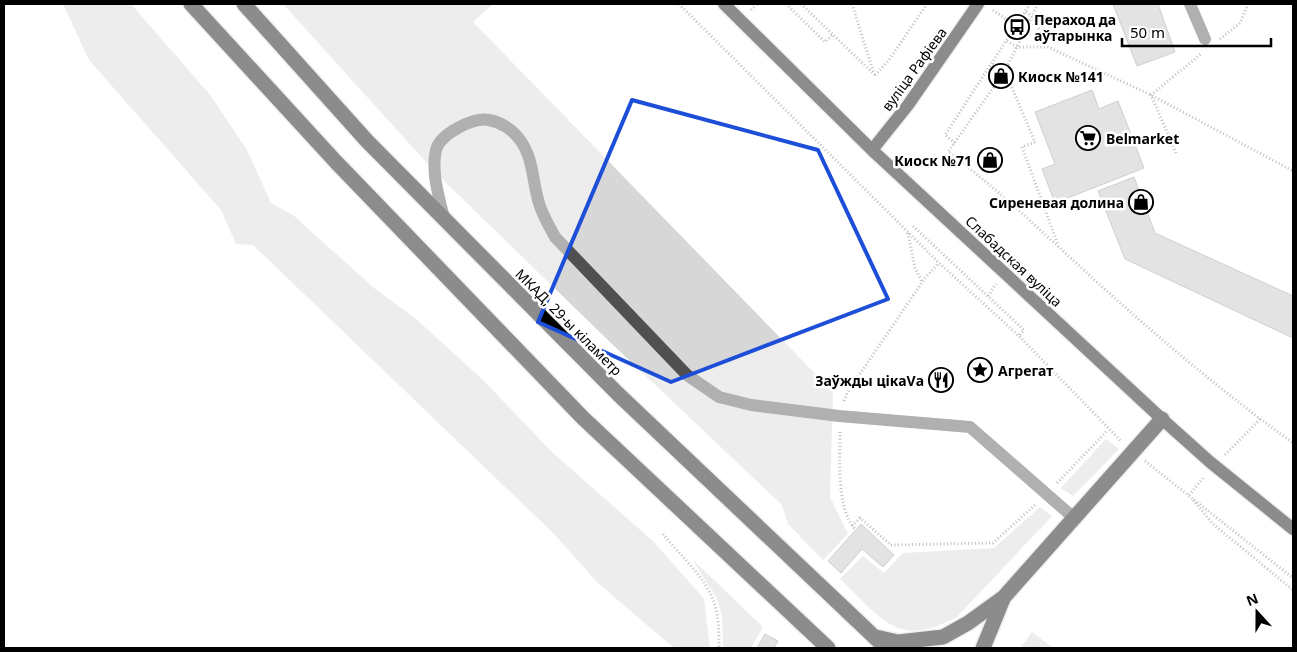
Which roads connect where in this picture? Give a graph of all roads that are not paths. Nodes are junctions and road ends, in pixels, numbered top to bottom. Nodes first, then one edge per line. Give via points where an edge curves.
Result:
1 (191, 4) edge
2 (244, 4) edge
3 (724, 4) edge
4 (1190, 4) edge
5 (984, 6) edge
6 (1211, 40) road end
7 (872, 150) junction
8 (444, 218) junction
9 (1162, 419) junction
10 (1074, 518) junction
11 (1293, 529) edge
12 (1004, 597) junction
13 (872, 636) junction
14 (828, 648) edge
15 (886, 648) edge
16 (983, 648) edge

1 - 14 highway via 336,162 582,418
2 - 8 highway, МКАД, 29-ы кіламетр via 367,141
3 - 7 main road, Слабадская вуліца
4 - 6 lane
5 - 7 main road, вуліца Рафіева
7 - 9 main road, Слабадская вуліца
8 - 10 lane via 435,172 436,149 445,136 463,125 488,120 508,127 521,141 529,158 540,208 555,236 687,375 719,397 751,406 970,427
8 - 13 highway, МКАД, 29-ы кіламетр via 618,394
9 - 10 highway
9 - 11 main road, Слабадская вуліца
10 - 12 highway
12 - 13 highway via 943,637 898,642
12 - 16 highway
13 - 15 highway, МКАД, 29-ы кіламетр

